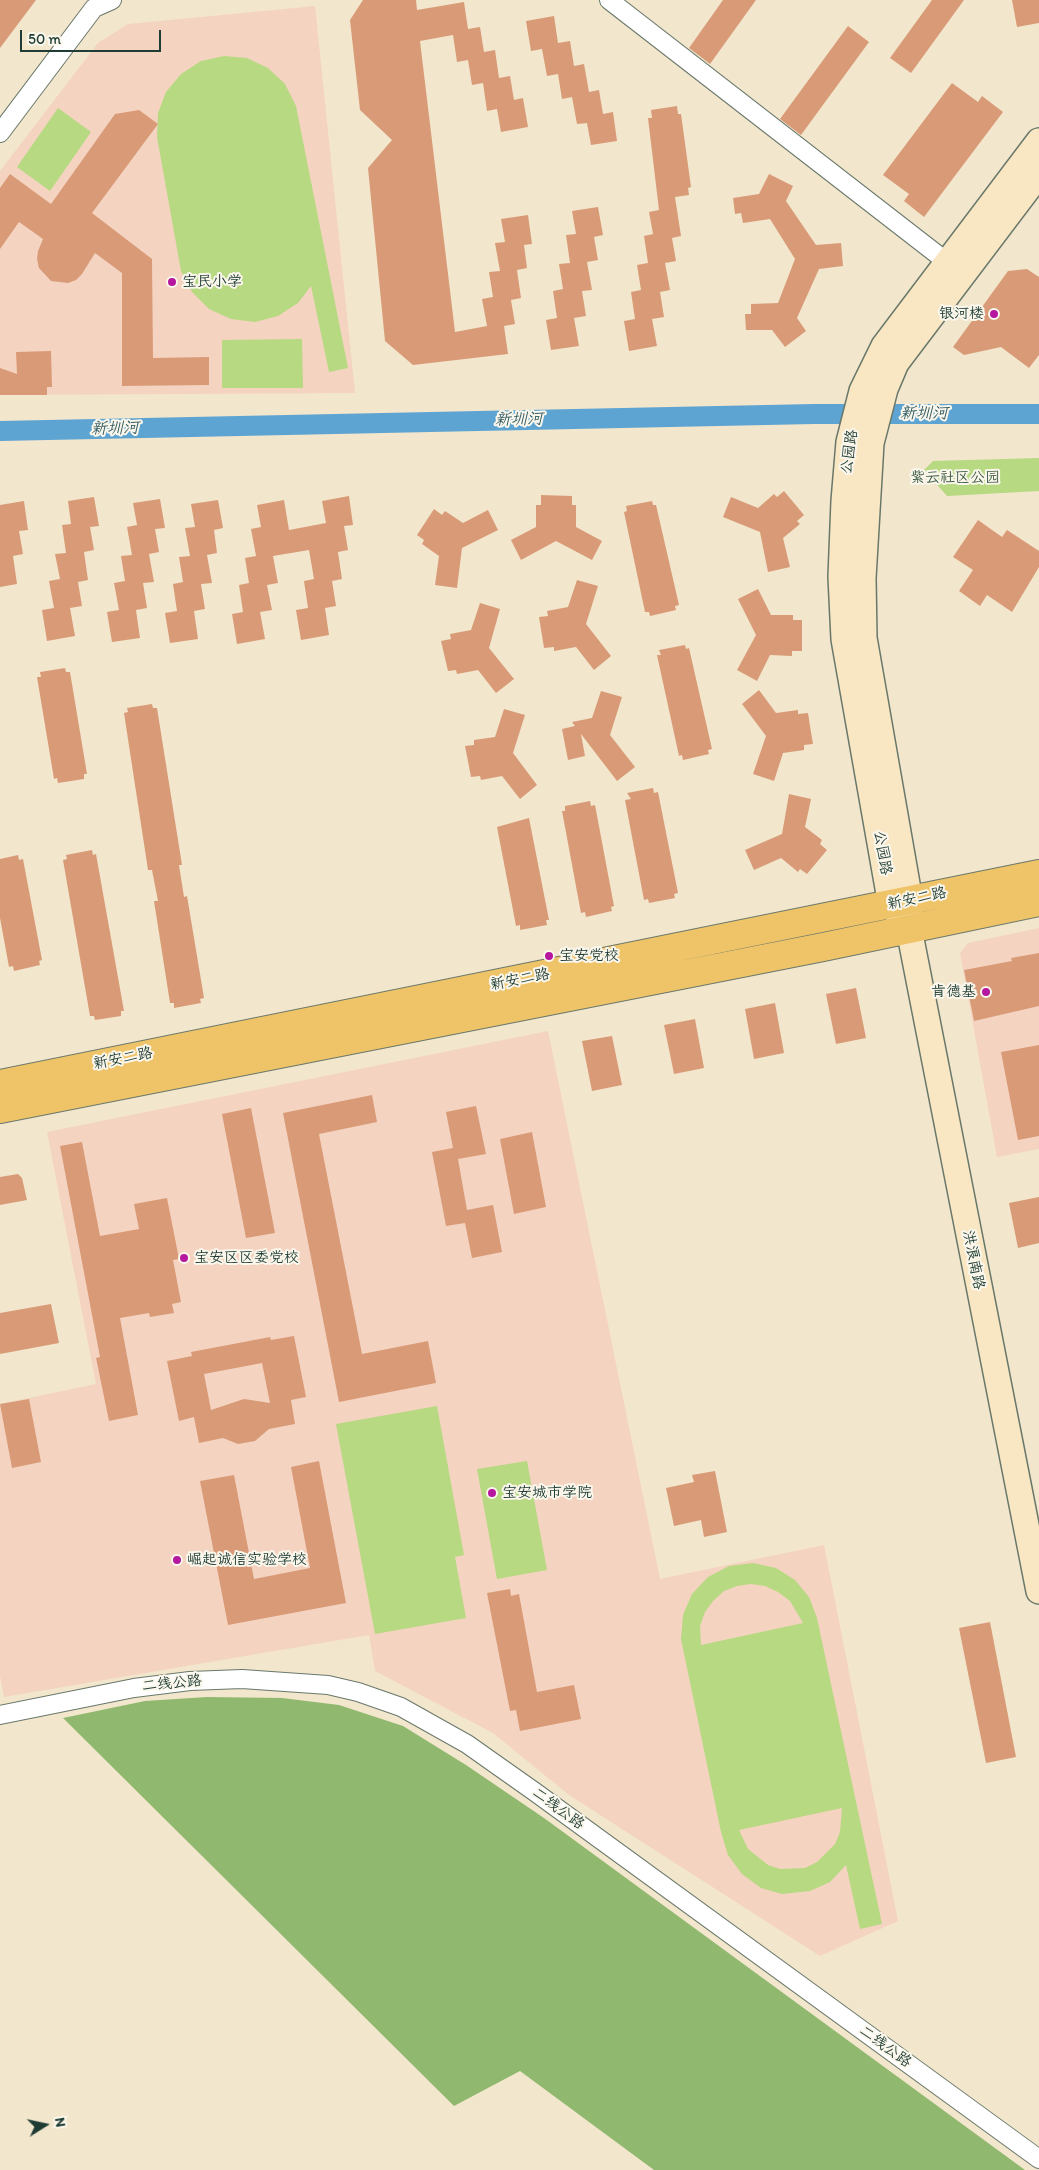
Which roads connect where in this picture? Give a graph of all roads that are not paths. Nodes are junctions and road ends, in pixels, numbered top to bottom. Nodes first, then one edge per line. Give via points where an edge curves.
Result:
1 (112, 0) edge
2 (609, 0) edge
3 (89, 4) edge
4 (0, 133) edge
5 (1039, 141) edge
6 (1039, 174) edge
7 (955, 268) junction
8 (1039, 874) edge
9 (1039, 902) edge
10 (901, 903) junction
11 (909, 929) junction
12 (0, 1084) edge
13 (0, 1109) edge
14 (1039, 1591) edge
15 (0, 1714) edge
16 (1039, 2159) edge

1 - 3 street
2 - 7 street
3 - 4 street
5 - 7 main road, 公园路
6 - 7 main road, 公园路
7 - 10 main road, 公园路 via 896,362 873,390 860,443 864,638
8 - 10 main road, 新安二路
9 - 11 main road, 新安二路
10 - 11 main road, 公园路
10 - 12 main road, 新安二路
11 - 13 main road, 新安二路
11 - 14 main road, 洪浪南路
15 - 16 street, 二线公路 via 134,1688 242,1679 328,1685 401,1707 467,1744

